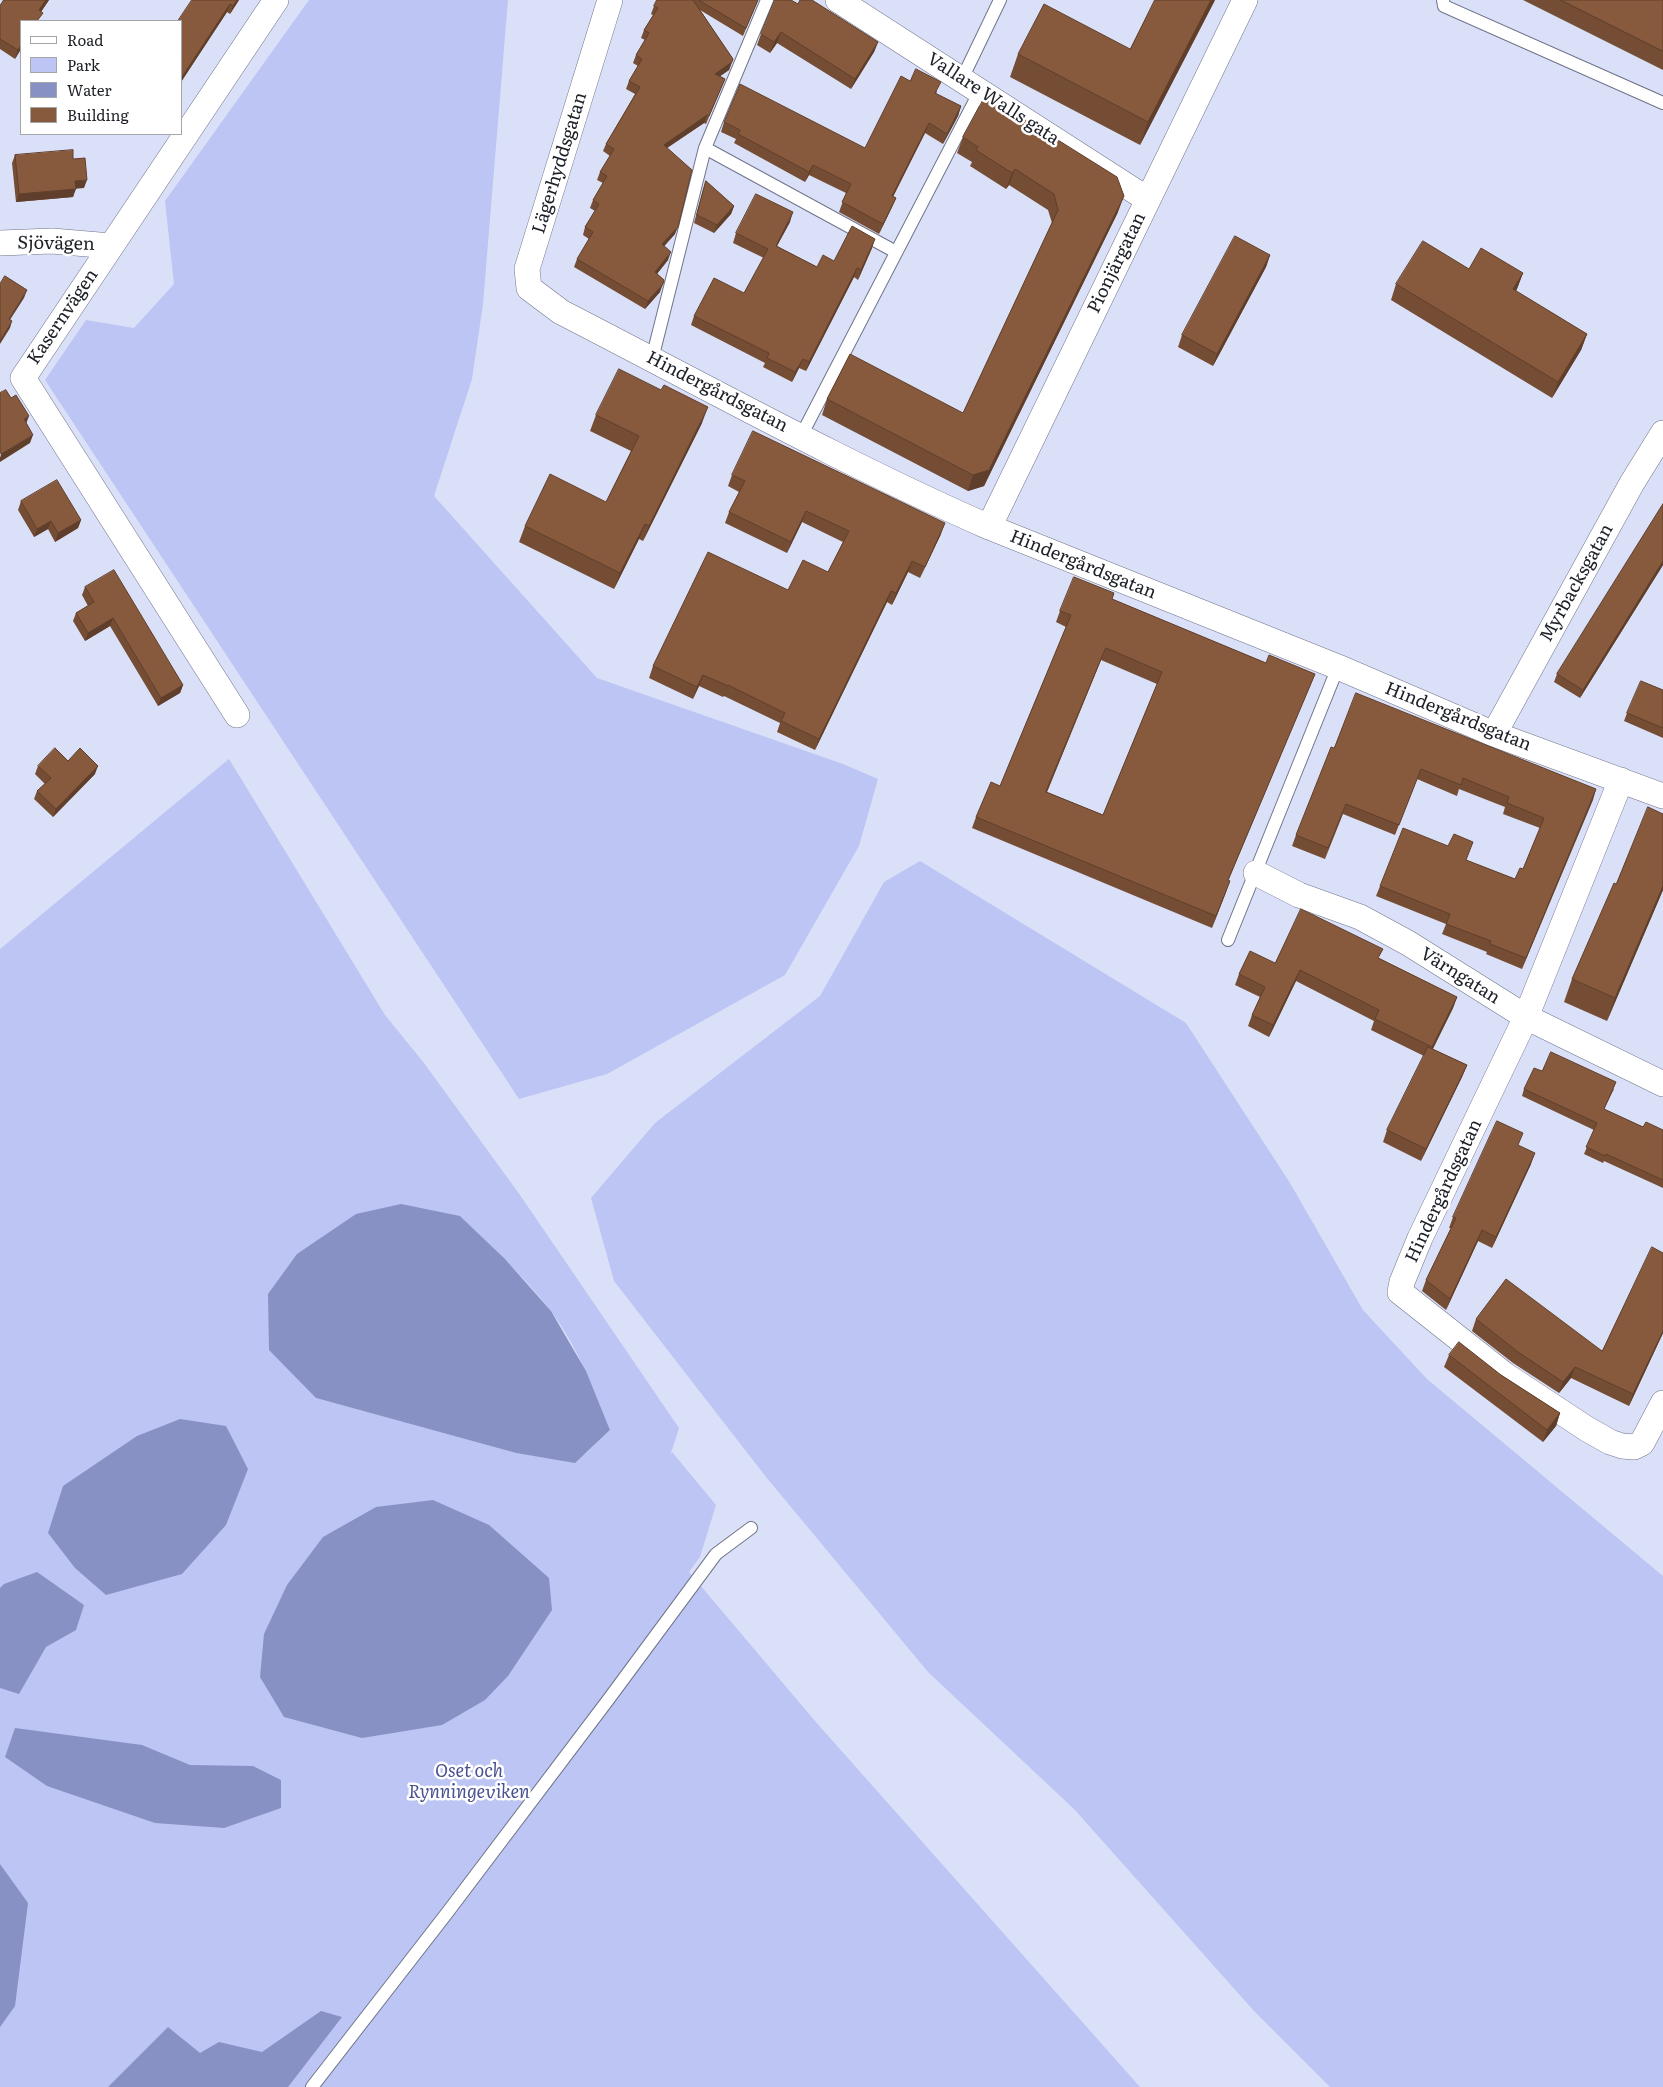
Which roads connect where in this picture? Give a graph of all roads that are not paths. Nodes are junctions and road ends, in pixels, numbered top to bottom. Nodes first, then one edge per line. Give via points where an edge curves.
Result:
1 (276, 0) edge
2 (610, 0) edge
3 (767, 0) edge
4 (838, 0) edge
5 (1000, 0) edge
6 (1245, 0) edge
7 (1442, 0) edge
8 (971, 85) junction
9 (1663, 103) edge
10 (705, 148) junction
11 (1148, 199) junction
12 (0, 243) edge
13 (111, 246) junction
14 (896, 252) junction
15 (561, 312) joint
16 (652, 359) junction
17 (1663, 433) edge
18 (801, 436) junction
19 (989, 526) junction
20 (1338, 667) junction
21 (237, 715) dead end
22 (1494, 734) junction
23 (1621, 780) junction
24 (1663, 796) edge
25 (1256, 873) junction
26 (1228, 940) dead end
27 (1526, 1017) junction
28 (1661, 1077) edge
29 (1663, 1403) edge
30 (751, 1528) dead end
31 (312, 2087) edge

1 - 13 street, Kasernvägen
2 - 15 street, Lägerhyddsgatan via 527,269 529,288
3 - 10 lane
4 - 8 street, Vallare Walls gata
5 - 8 lane
6 - 11 street, Pionjärgatan
7 - 9 lane via 1444,6
8 - 11 street, Vallare Walls gata
8 - 14 lane
10 - 14 lane
10 - 16 lane
11 - 19 street, Pionjärgatan
12 - 13 street, Sjövägen via 52,241
13 - 21 street, Kasernvägen via 23,378
14 - 18 lane
15 - 16 street, Hindergårdsgatan
16 - 18 street, Hindergårdsgatan
17 - 22 street, Myrbacksgatan via 1632,483
18 - 19 street, Hindergårdsgatan
19 - 20 street, Hindergårdsgatan
20 - 22 street, Hindergårdsgatan
20 - 25 lane
22 - 23 street, Hindergårdsgatan
23 - 24 street, Hindergårdsgatan
23 - 27 street, Hindergårdsgatan
25 - 26 lane
25 - 27 street, Värngatan via 1299,895 1360,917
27 - 28 street, Värngatan
27 - 29 street, Hindergårdsgatan via 1420,1238 1400,1292 1505,1375 1610,1442 1634,1447 1642,1443
30 - 31 lane via 716,1554 477,1874

